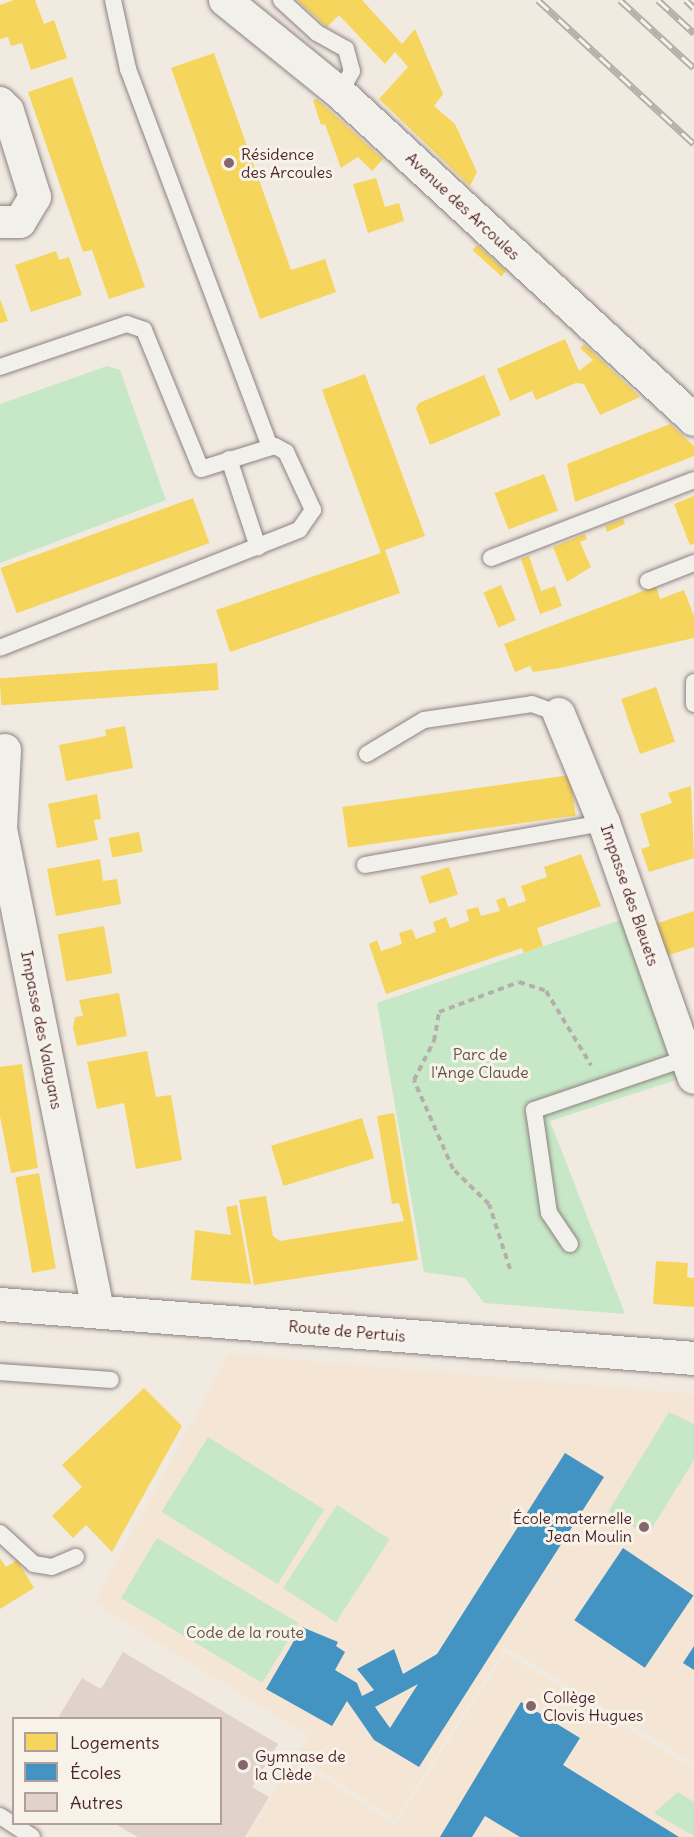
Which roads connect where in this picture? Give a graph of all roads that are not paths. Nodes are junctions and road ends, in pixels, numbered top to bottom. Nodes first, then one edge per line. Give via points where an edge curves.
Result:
1 (113, 0) edge
2 (225, 0) edge
3 (281, 0) edge
4 (340, 93) junction
5 (0, 103) edge
6 (0, 222) edge
7 (0, 367) edge
8 (694, 420) edge
9 (269, 445) junction
10 (229, 459) junction
11 (694, 480) edge
12 (258, 547) junction
13 (491, 558) dead end
14 (694, 563) edge
15 (648, 581) dead end
16 (0, 648) edge
17 (694, 682) edge
18 (694, 704) edge
19 (559, 714) joint
20 (5, 750) dead end
21 (367, 754) dead end
22 (604, 823) junction
23 (365, 865) dead end
24 (691, 1068) edge
25 (570, 1244) dead end
26 (0, 1304) edge
27 (98, 1309) junction
28 (694, 1358) edge
29 (0, 1372) edge
30 (111, 1380) dead end
31 (0, 1533) edge
32 (76, 1557) dead end
33 (14, 1825) edge
34 (32, 1837) edge

1 - 9 lane via 128,69
2 - 4 street, Avenue des Arcoules
3 - 4 lane via 317,33 346,49 352,71
4 - 8 street, Avenue des Arcoules
5 - 6 street via 9,111 35,197 20,222
7 - 10 lane via 127,324 144,330 201,470
9 - 10 lane
9 - 12 lane via 286,452 313,510 299,530
10 - 12 lane
11 - 13 lane
12 - 16 lane
14 - 15 lane
17 - 18 lane
19 - 21 lane via 532,704 424,720
19 - 22 street, Impasse des Bleuets
20 - 27 street, Impasse des Valayans via 1,829
22 - 23 lane
22 - 24 street, Impasse des Bleuets
24 - 25 lane via 605,1086 534,1110 549,1213
26 - 27 main road, Route de Pertuis
27 - 28 main road, Route de Pertuis
29 - 30 lane
31 - 32 lane via 34,1564 51,1567
33 - 34 lane

